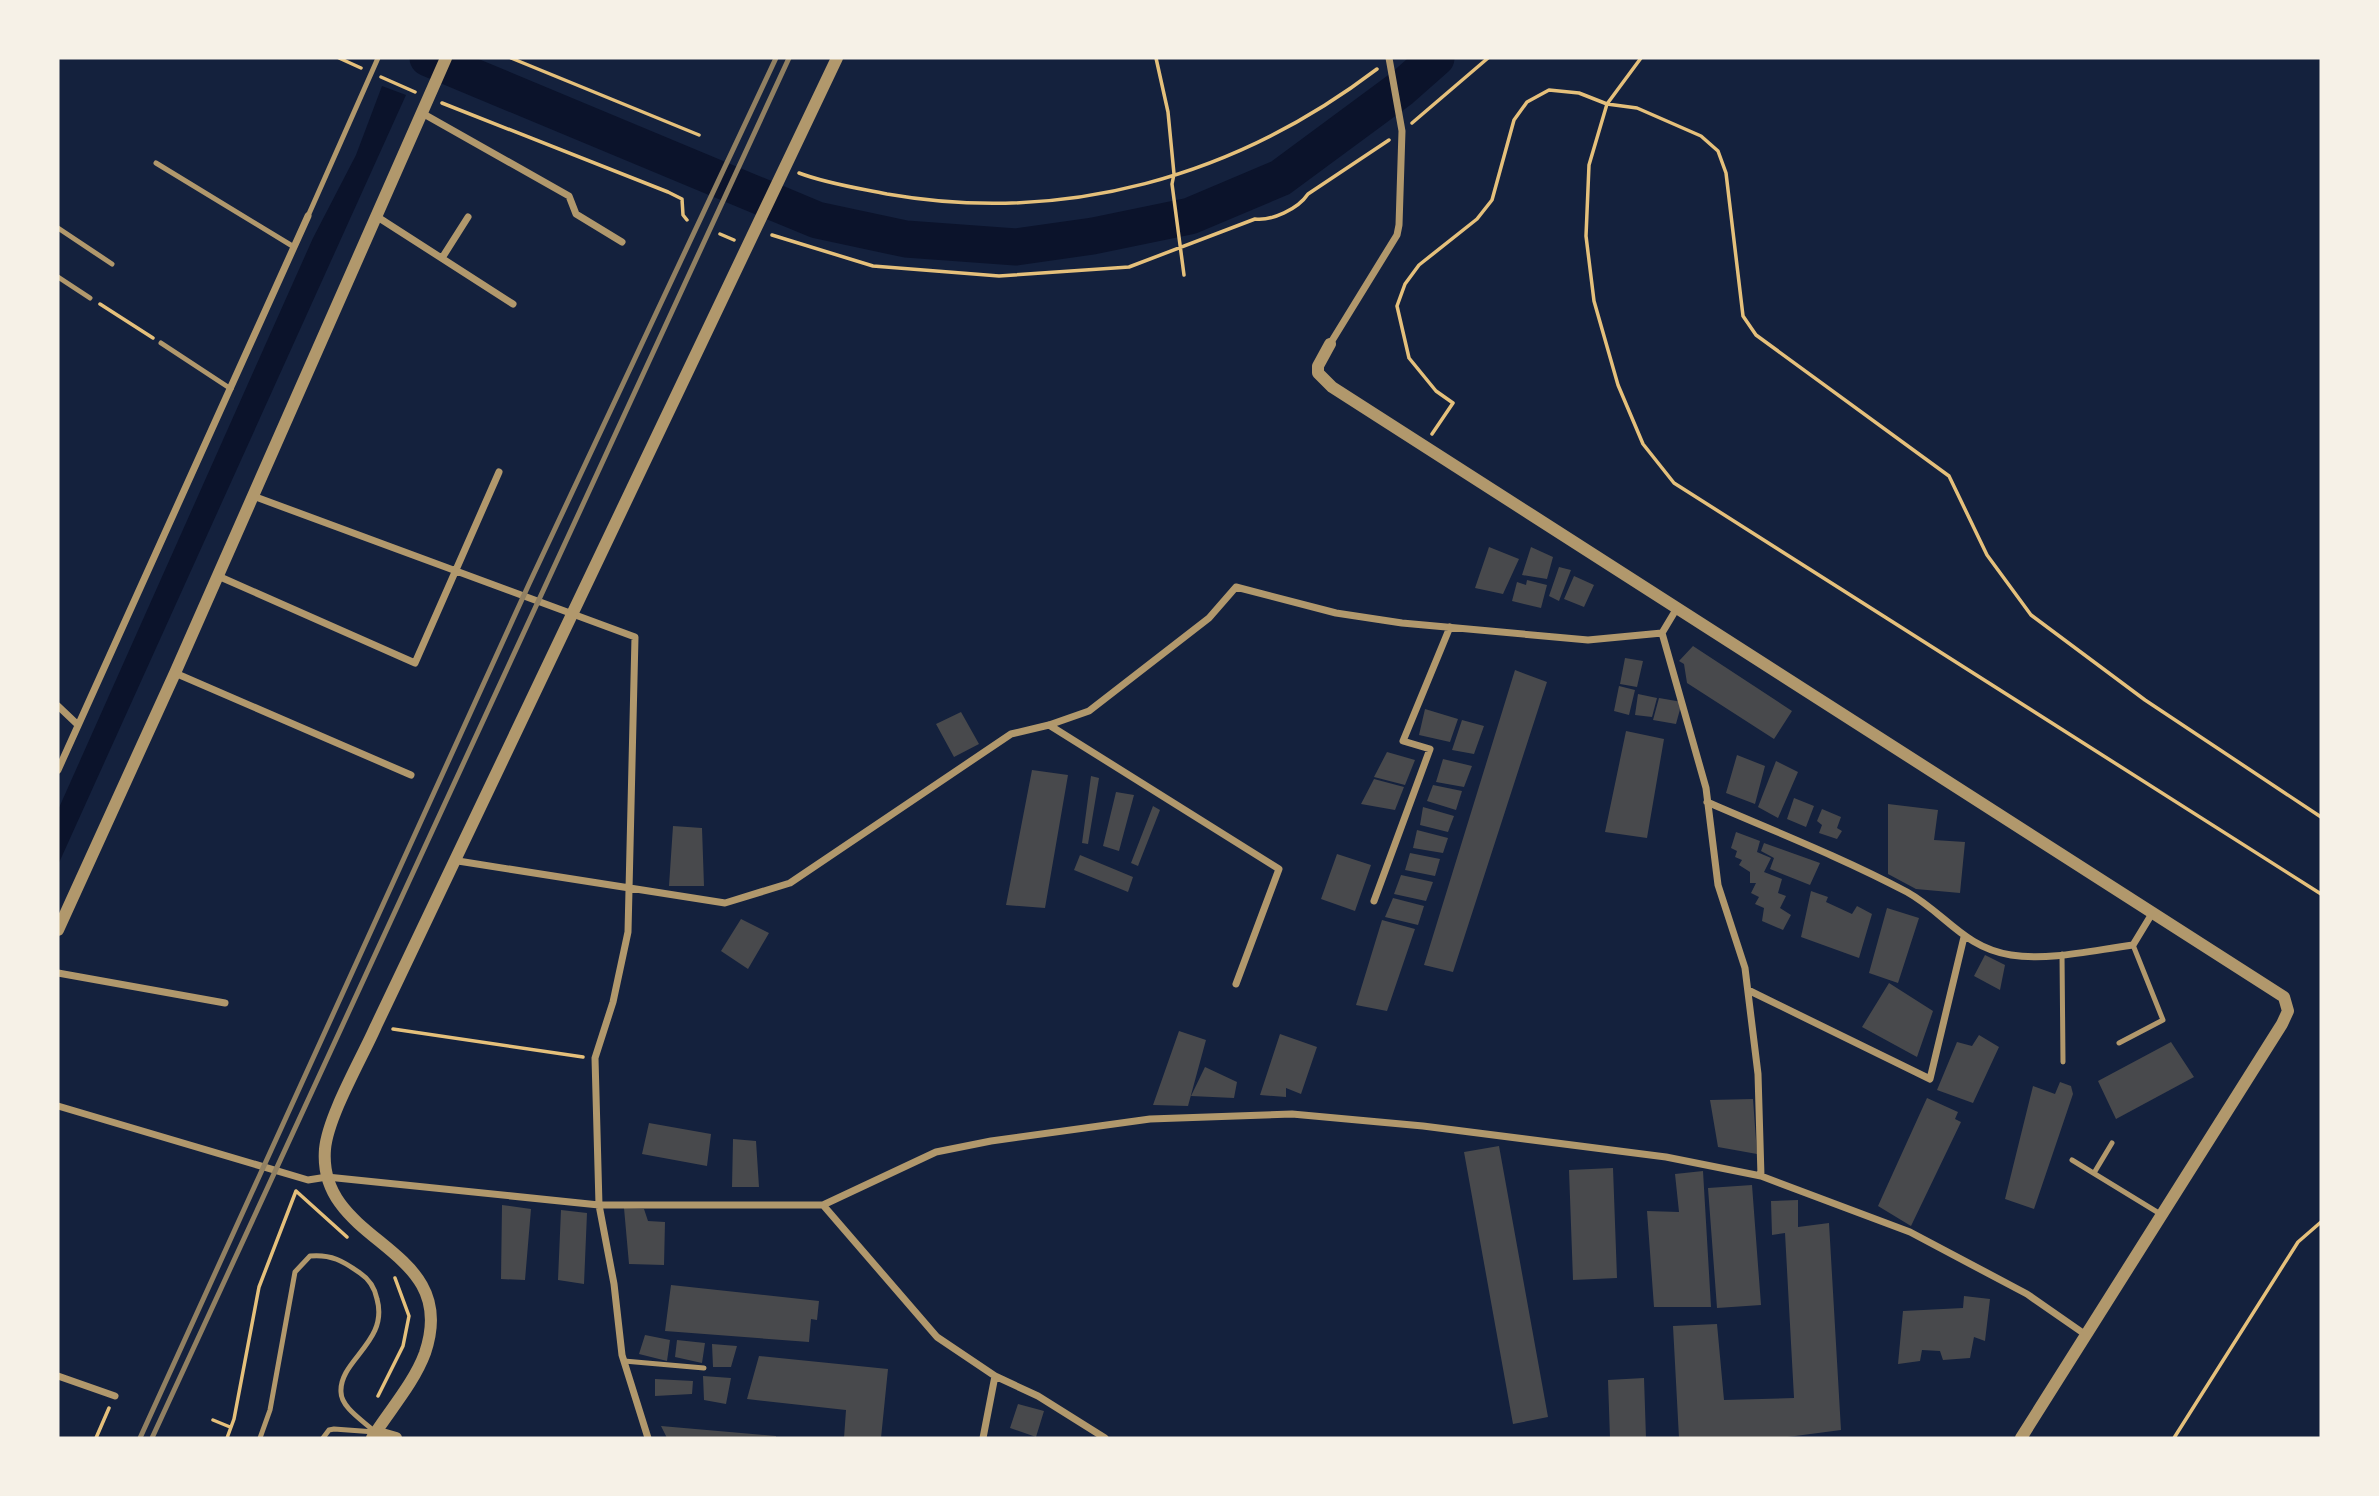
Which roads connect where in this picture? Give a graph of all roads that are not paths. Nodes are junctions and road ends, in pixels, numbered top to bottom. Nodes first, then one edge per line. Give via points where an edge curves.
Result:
1 (377, 58) edge
2 (446, 58) edge
3 (837, 58) edge
4 (1390, 61) edge
5 (422, 113) junction
6 (156, 163) dead end
7 (308, 216) joint
8 (376, 216) junction
9 (468, 217) dead end
10 (60, 230) edge
11 (58, 241) edge
12 (622, 242) dead end
13 (294, 247) junction
14 (442, 258) junction
15 (112, 264) dead end
16 (58, 277) edge
17 (90, 298) road end
18 (513, 304) dead end
19 (161, 343) road end
20 (1330, 344) joint
21 (231, 389) junction
22 (499, 472) dead end
23 (253, 496) junction
24 (456, 570) junction
25 (218, 576) junction
26 (1677, 608) junction
27 (574, 614) junction
28 (1450, 627) junction
29 (1662, 633) junction
30 (176, 673) junction
31 (58, 706) edge
32 (78, 725) junction
33 (1049, 725) junction
34 (58, 770) edge
35 (411, 775) dead end
36 (1707, 802) junction
37 (458, 861) junction
38 (629, 888) junction
39 (1374, 901) dead end
40 (2154, 911) junction
41 (58, 930) edge
42 (1965, 937) junction
43 (2133, 945) junction
44 (2062, 954) junction
45 (58, 973) edge
46 (1236, 984) dead end
47 (1748, 990) junction
48 (225, 1003) dead end
49 (2119, 1043) dead end
50 (2063, 1062) dead end
51 (58, 1106) edge
52 (2112, 1143) dead end
53 (2072, 1160) dead end
54 (2094, 1173) junction
55 (1761, 1176) junction
56 (327, 1177) junction
57 (598, 1205) junction
58 (822, 1205) junction
59 (2162, 1215) junction
60 (2086, 1335) junction
61 (624, 1361) junction
62 (704, 1368) dead end
63 (58, 1376) edge
64 (995, 1376) junction
65 (115, 1396) road end
66 (374, 1435) edge
67 (260, 1438) edge
68 (323, 1438) edge
69 (396, 1438) edge
70 (648, 1438) edge
71 (984, 1438) edge
72 (1105, 1438) edge
73 (2021, 1438) edge

1 - 7 lane
2 - 5 street via 435,96
3 - 27 street via 790,172 761,220
4 - 20 street via 1401,120 1397,235
5 - 8 street
5 - 12 street via 569,196 576,214
6 - 13 lane
7 - 13 street
8 - 14 street
8 - 23 street
9 - 14 street
10 - 11 lane
10 - 15 lane
13 - 21 street
14 - 18 street
16 - 17 lane
19 - 21 lane
20 - 26 street via 1318,366 1323,380
21 - 32 street
22 - 24 street
23 - 24 street
23 - 25 street
24 - 25 street via 415,663
24 - 27 street
25 - 30 street
26 - 29 street
26 - 40 street
27 - 37 street
27 - 38 street via 635,637
28 - 29 street via 1588,640
28 - 33 street via 1336,613 1236,587 1209,618 1089,711
28 - 39 street via 1403,741 1430,749
29 - 36 street
30 - 35 street
30 - 41 street
31 - 32 street
32 - 34 street
33 - 38 street via 1011,734 790,883 725,903
33 - 46 street via 1279,869
36 - 42 street via 1910,894
36 - 47 street via 1718,884
37 - 38 street
37 - 56 street via 327,1139
38 - 57 street via 626,945 595,1058
40 - 43 street
40 - 59 street via 2272,987 2284,997 2288,1011
42 - 44 street via 1986,949 2012,955
42 - 47 street via 1930,1079
43 - 44 street
43 - 49 lane via 2163,1020
44 - 50 lane
45 - 48 street
47 - 55 street via 1758,1074
51 - 56 street via 308,1180
52 - 54 lane
53 - 54 lane
54 - 59 lane
55 - 58 street via 1666,1157 1283,1113 1150,1119 991,1141 936,1153
55 - 60 street via 1910,1232 2027,1294
56 - 57 street
56 - 66 street via 349,1217 412,1269 429,1314 429,1338 421,1360
57 - 58 street
57 - 61 street
58 - 64 street via 937,1336
59 - 60 street
60 - 73 street
61 - 62 lane
61 - 70 street
63 - 65 street
64 - 71 street
64 - 72 street via 1038,1396
66 - 67 lane via 340,1394 378,1326 377,1299 366,1277 327,1254 310,1256 295,1272 270,1410
66 - 68 lane via 334,1429
66 - 69 street

